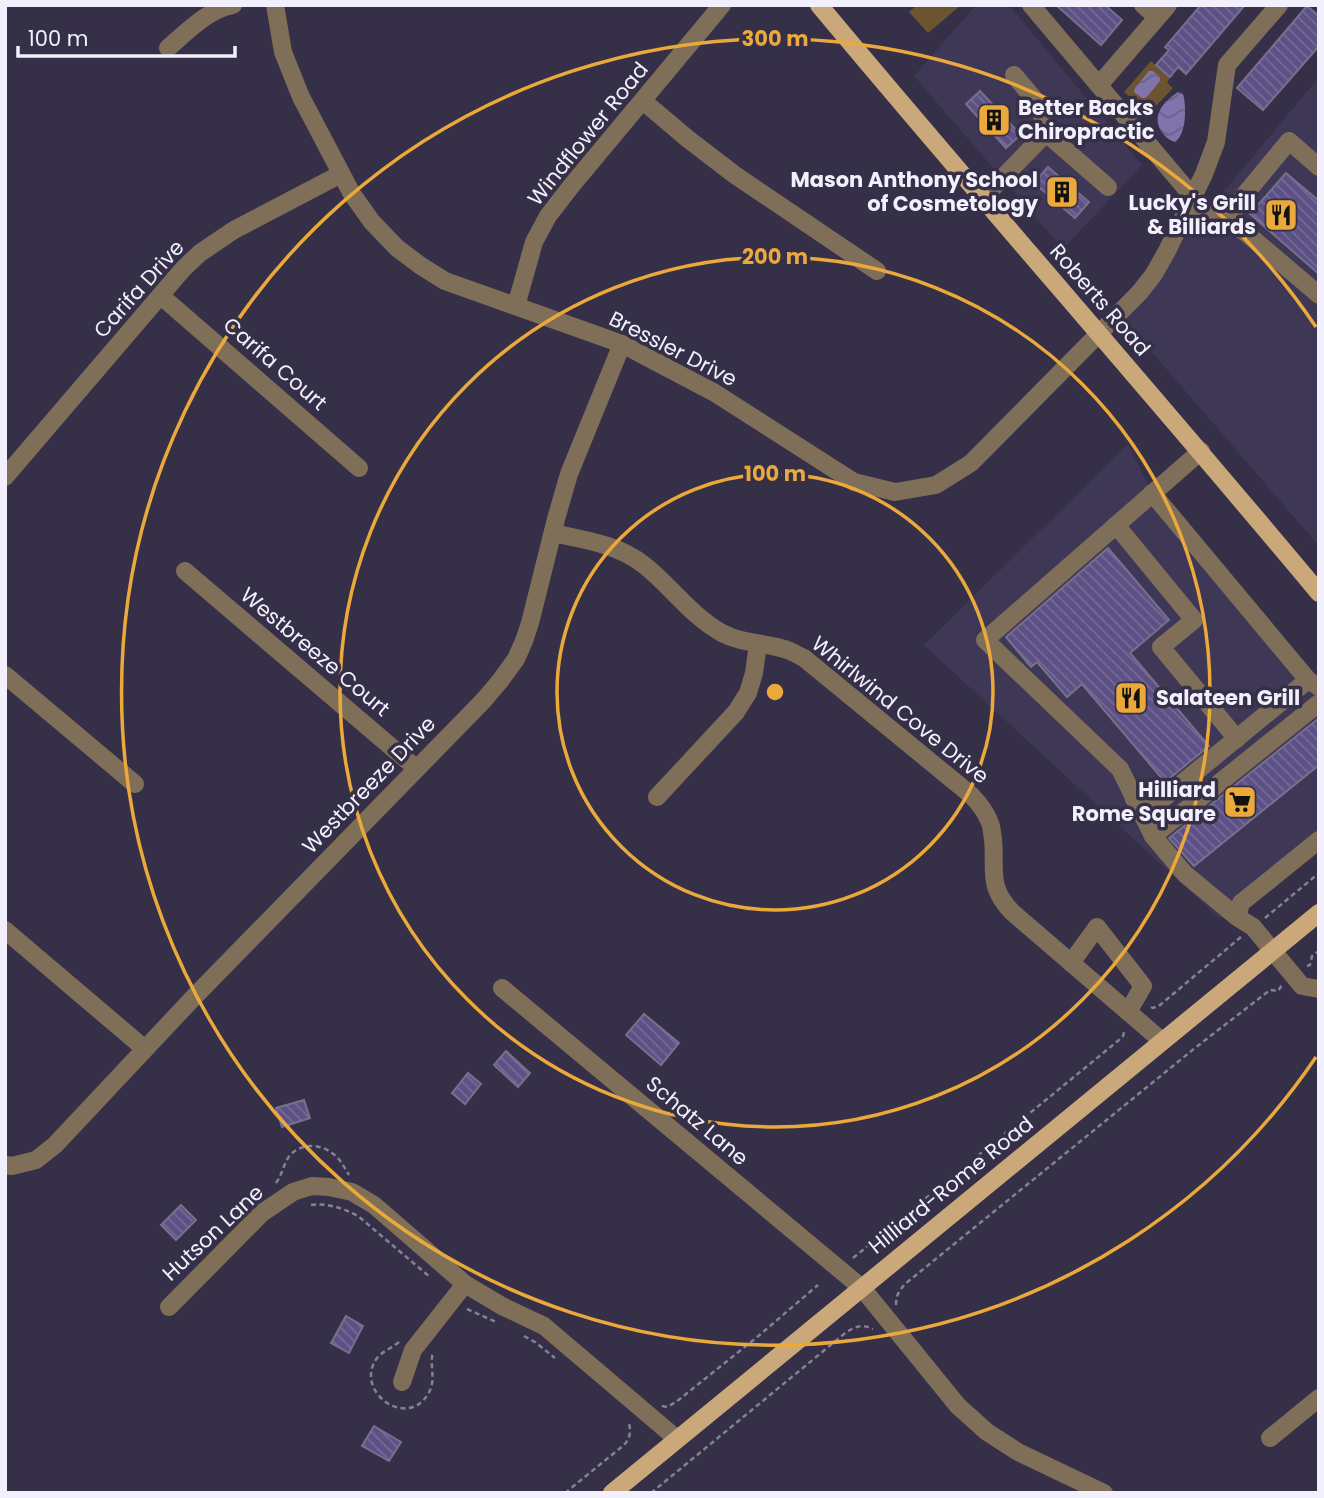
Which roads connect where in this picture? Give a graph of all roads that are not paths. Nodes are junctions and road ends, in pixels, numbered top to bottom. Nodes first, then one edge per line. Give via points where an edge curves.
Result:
1 (233, 5) edge
2 (275, 5) edge
3 (722, 5) edge
4 (819, 5) edge
5 (1031, 5) edge
6 (1279, 5) edge
7 (1156, 9) edge
8 (169, 48) dead end
9 (1014, 75) dead end
10 (1099, 85) junction
11 (643, 101) junction
12 (1046, 133) junction
13 (1319, 167) edge
14 (341, 174) junction
15 (1108, 187) dead end
16 (982, 198) junction
17 (1190, 202) junction
18 (1227, 221) junction
19 (877, 271) dead end
20 (1319, 295) edge
21 (161, 296) junction
22 (516, 306) junction
23 (1099, 334) junction
24 (622, 344) junction
25 (1201, 451) junction
26 (359, 468) dead end
27 (5, 477) edge
28 (1152, 493) junction
29 (1116, 524) junction
30 (553, 533) junction
31 (185, 571) dead end
32 (1319, 593) edge
33 (758, 644) junction
34 (5, 675) edge
35 (1313, 684) edge
36 (1319, 703) edge
37 (1237, 739) junction
38 (416, 768) junction
39 (135, 783) dead end
40 (657, 797) dead end
41 (1134, 799) junction
42 (1153, 836) junction
43 (1319, 840) edge
44 (1319, 913) edge
45 (1237, 917) junction
46 (5, 930) edge
47 (1272, 951) junction
48 (1071, 963) junction
49 (502, 988) dead end
50 (1319, 989) edge
51 (1125, 1018) junction
52 (1162, 1041) junction
53 (145, 1049) junction
54 (8, 1165) edge
55 (465, 1284) junction
56 (862, 1288) junction
57 (169, 1307) dead end
58 (402, 1382) dead end
59 (1316, 1407) edge
60 (1270, 1438) dead end
61 (677, 1439) junction
62 (612, 1493) edge
63 (1104, 1493) edge

1 - 8 street via 219,8
2 - 14 street, Bressler Drive via 283,52
3 - 11 street, Windflower Road
4 - 16 main road, Roberts Road
5 - 10 street
6 - 17 street, Bressler Drive via 1227,65 1216,142
7 - 10 street
9 - 12 street via 1041,106
10 - 17 street
11 - 19 street via 736,175
11 - 22 street, Windflower Road via 548,216 534,242
12 - 15 street
12 - 16 street
13 - 18 street via 1289,141
14 - 21 street, Carifa Drive via 217,240 183,269
14 - 22 street, Bressler Drive via 372,222 397,248 445,281
16 - 23 main road, Roberts Road
17 - 18 street
17 - 23 street, Bressler Drive via 1154,274
18 - 20 street
21 - 26 street, Carifa Court
21 - 27 street, Carifa Drive
22 - 24 street, Bressler Drive
23 - 24 street, Bressler Drive via 971,463 936,485 895,492 854,482 715,393
23 - 25 main road, Roberts Road
24 - 30 street, Westbreeze Drive via 569,474
25 - 28 street
25 - 32 main road, Roberts Road
28 - 29 street
28 - 35 street
29 - 37 street via 1194,620 1161,647
29 - 41 street via 985,640 1120,769
30 - 33 street, Whirlwind Cove Drive via 625,552 706,622 738,640
30 - 38 street, Westbreeze Drive via 516,659 483,701
31 - 38 street, Westbreeze Court
33 - 40 street via 748,693 736,712
33 - 48 street, Whirlwind Cove Drive via 804,658 971,795 991,824 995,888 1002,902
34 - 39 street
35 - 37 street
36 - 42 street
37 - 41 street via 1159,802
38 - 53 street, Westbreeze Drive
41 - 42 street
42 - 45 street via 1185,874
43 - 45 street via 1241,903
44 - 47 main road, Hilliard-Rome Road
45 - 47 street via 1253,927
46 - 53 street
47 - 50 street via 1302,986
47 - 52 main road, Hilliard-Rome Road
48 - 51 street, Whirlwind Cove Drive
48 - 51 street via 1097,927 1143,986
49 - 56 street, Schatz Lane
51 - 52 street, Whirlwind Cove Drive
52 - 56 main road, Hilliard-Rome Road
53 - 54 street, Westbreeze Drive via 55,1145 36,1160
55 - 57 street, Hutson Lane via 374,1205 352,1192 312,1186 293,1192 262,1213
55 - 58 street via 413,1350
55 - 61 street via 544,1326
56 - 61 main road, Hilliard-Rome Road
56 - 63 street, Schatz Lane via 958,1406 987,1432
59 - 60 street
61 - 62 main road, Hilliard-Rome Road

